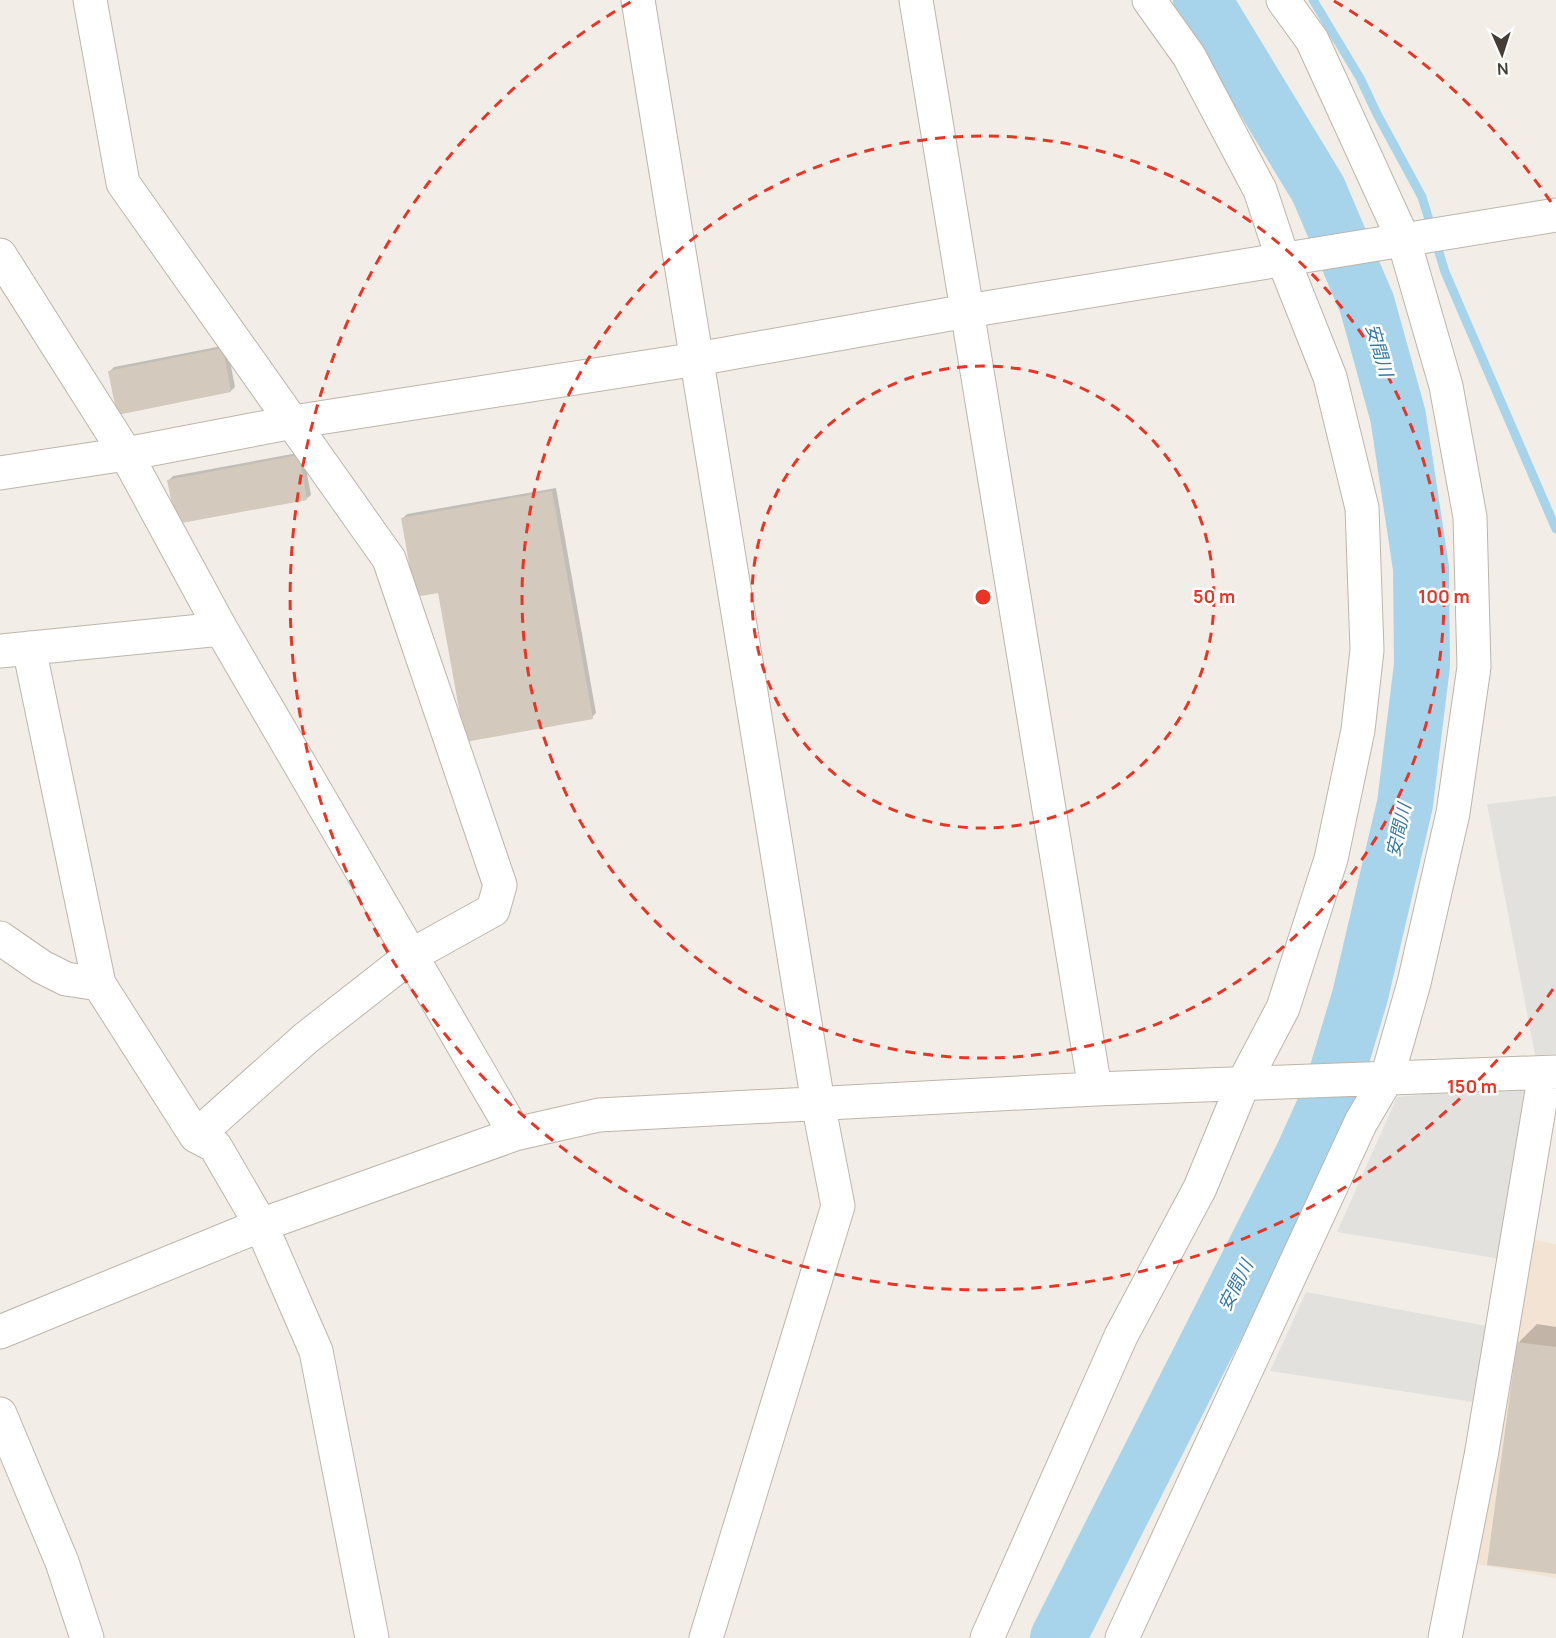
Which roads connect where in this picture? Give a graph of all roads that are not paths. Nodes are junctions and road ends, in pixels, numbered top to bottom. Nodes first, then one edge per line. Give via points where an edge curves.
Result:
1 (90, 0) edge
2 (638, 0) edge
3 (916, 0) edge
4 (1149, 0) edge
5 (1283, 0) edge
6 (1556, 214) edge
7 (1417, 238) junction
8 (0, 255) edge
9 (1284, 259) junction
10 (967, 311) junction
11 (697, 359) junction
12 (293, 422) junction
13 (126, 454) junction
14 (0, 473) edge
15 (221, 629) junction
16 (14, 649) edge
17 (0, 938) edge
18 (412, 954) junction
19 (99, 984) junction
20 (1551, 1072) edge
21 (1386, 1078) junction
22 (1244, 1084) junction
23 (1095, 1089) junction
24 (818, 1103) junction
25 (515, 1134) junction
26 (196, 1136) junction
27 (261, 1225) junction
28 (0, 1332) edge
29 (0, 1414) edge
30 (87, 1638) edge
31 (372, 1638) edge
32 (706, 1638) edge
33 (987, 1638) edge
34 (1122, 1638) edge
35 (1445, 1638) edge

1 - 12 street via 123,183
2 - 11 street
3 - 10 street
4 - 9 street via 1189,56 1260,190
5 - 7 street via 1312,40
6 - 7 street
7 - 9 street
7 - 21 street via 1470,518 1474,667 1453,813 1414,983
8 - 13 street
9 - 10 street
9 - 22 street via 1330,377 1362,508 1367,650 1358,730 1331,859 1283,1008
10 - 11 street
10 - 23 street
11 - 12 street
11 - 24 street
12 - 13 street
12 - 18 street via 389,559 500,885 493,910
13 - 14 street
13 - 15 street
15 - 16 street
15 - 18 street
16 - 19 street
17 - 19 street via 66,979
18 - 25 street
18 - 26 street via 306,1038
19 - 26 street
20 - 21 street
20 - 35 street
21 - 22 street
21 - 34 street via 1361,1122
22 - 23 street
22 - 33 street via 1200,1188 1121,1336
23 - 24 street
24 - 25 street via 599,1115
24 - 32 street via 838,1206
25 - 27 street
26 - 27 street via 215,1146
27 - 28 street
27 - 31 street via 316,1351
29 - 30 street via 62,1562

